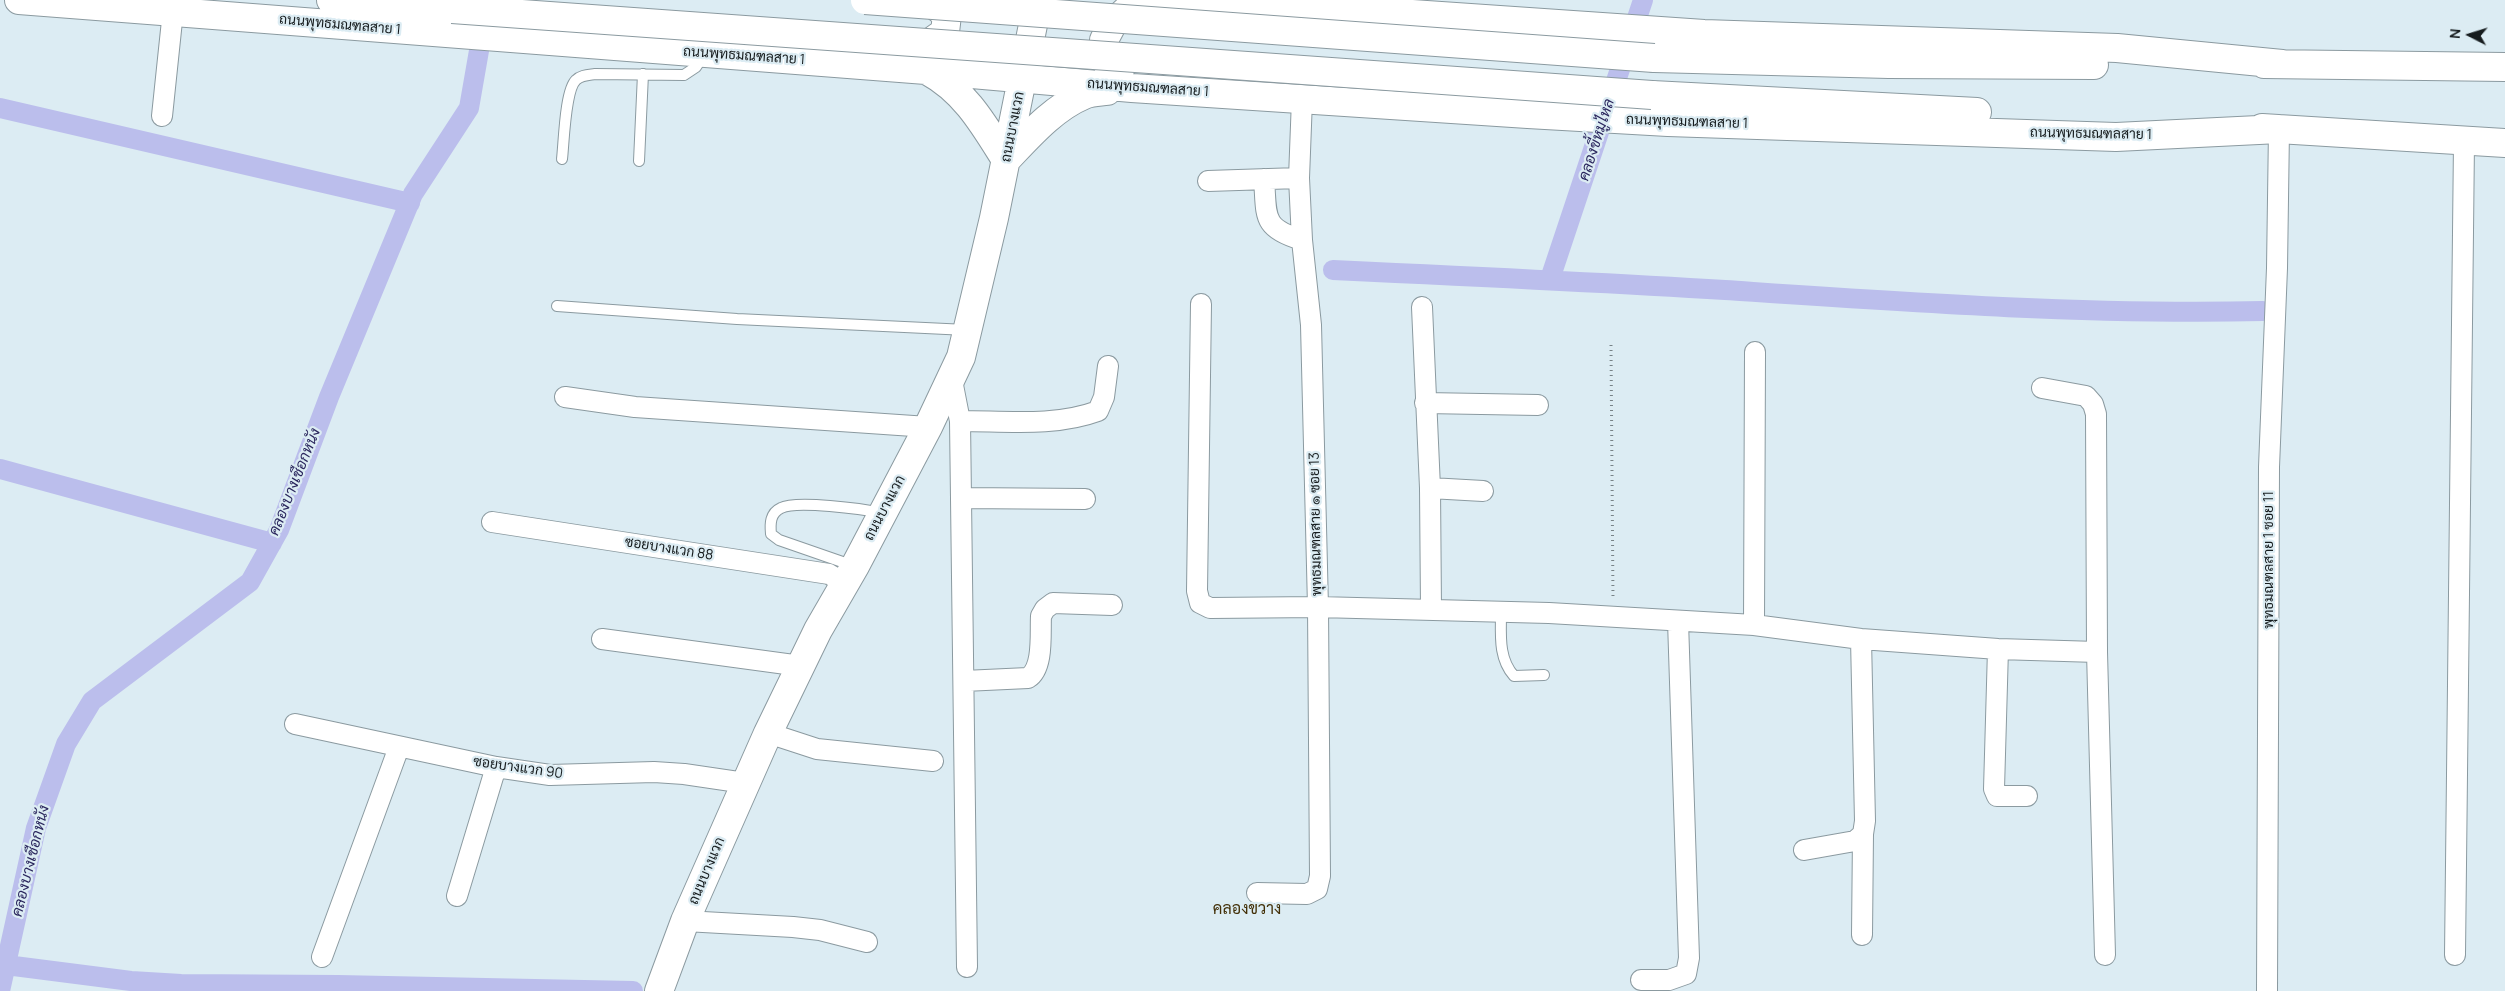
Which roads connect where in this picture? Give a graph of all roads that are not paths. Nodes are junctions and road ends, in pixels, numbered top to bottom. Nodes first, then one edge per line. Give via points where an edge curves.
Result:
1 (18, 0) edge
2 (331, 0) edge
3 (865, 0) edge
4 (928, 0) edge
5 (1038, 0) edge
6 (1212, 0) edge
7 (1284, 3) edge
8 (1350, 5) edge
9 (1383, 6) edge
10 (173, 11) junction
11 (706, 53) junction
12 (821, 62) junction
13 (2282, 64) junction
14 (2505, 67) edge
15 (926, 70) junction
16 (644, 74) junction
17 (1022, 78) junction
18 (1132, 88) junction
19 (1198, 92) junction
20 (1302, 99) junction
21 (162, 116) dead end
22 (2279, 129) junction
23 (2464, 142) junction
24 (2505, 144) edge
25 (562, 158) dead end
26 (1006, 160) junction
27 (639, 161) dead end
28 (1299, 178) junction
29 (1264, 179) junction
30 (1208, 182) dead end
31 (1302, 240) junction
32 (1201, 304) dead end
33 (557, 306) dead end
34 (1422, 307) dead end
35 (968, 330) junction
36 (1754, 352) dead end
37 (1108, 366) dead end
38 (952, 380) junction
39 (2042, 388) dead end
40 (565, 397) dead end
41 (1425, 403) junction
42 (1538, 405) dead end
43 (960, 421) junction
44 (928, 427) junction
45 (1430, 488) junction
46 (1483, 491) dead end
47 (962, 498) junction
48 (1085, 499) dead end
49 (882, 514) junction
50 (492, 522) dead end
51 (849, 574) junction
52 (1112, 605) dead end
53 (1318, 607) junction
54 (1431, 609) junction
55 (1501, 612) junction
56 (1678, 621) junction
57 (1754, 625) junction
58 (602, 639) dead end
59 (1860, 639) junction
60 (1998, 649) junction
61 (2097, 652) junction
62 (801, 666) junction
63 (1544, 675) dead end
64 (964, 681) junction
65 (295, 724) dead end
66 (768, 733) junction
67 (399, 747) junction
68 (933, 762) dead end
69 (496, 767) junction
70 (745, 783) junction
71 (2027, 796) dead end
72 (1863, 834) junction
73 (1804, 850) dead end
74 (1257, 893) dead end
75 (457, 896) dead end
76 (680, 932) junction
77 (1862, 935) dead end
78 (867, 942) dead end
79 (2105, 954) dead end
80 (2455, 955) dead end
81 (322, 958) dead end
82 (967, 968) dead end
83 (1641, 980) dead end
84 (659, 991) edge
85 (2267, 991) edge

1 - 10 main road, ถนนพุทธมณฑลสาย 1
2 - 22 main road, ถนนพุทธมณฑลสาย 1, bridge via 1652,95
3 - 13 main road, bridge via 1654,58 1919,64
4 - 12 main road via 947,15 945,32 920,52
5 - 17 main road, ถนนบางแวก
6 - 7 main road
6 - 19 main road via 1127,10 1113,23 1104,40 1107,63 1121,71
7 - 8 main road
8 - 9 main road
9 - 13 main road via 1559,25 1704,34 2117,48
10 - 11 main road, ถนนพุทธมณฑลสาย 1
10 - 21 street
11 - 12 main road, ถนนพุทธมณฑลสาย 1
11 - 16 lane via 696,67 684,74
12 - 15 main road, ถนนพุทธมณฑลสาย 1
13 - 14 main road
15 - 17 main road, ถนนพุทธมณฑลสาย 1
15 - 26 main road via 945,80 968,104
16 - 25 lane via 595,74 581,76 574,82
16 - 27 lane
17 - 18 main road, ถนนพุทธมณฑลสาย 1
17 - 26 main road, ถนนบางแวก
18 - 19 main road, ถนนพุทธมณฑลสาย 1
18 - 26 main road via 1086,94 1062,107
19 - 20 main road, ถนนพุทธมณฑลสาย 1
20 - 22 main road, ถนนพุทธมณฑลสาย 1 via 1668,122 2116,137
20 - 28 street, พุทธมณฑลสาย ๑ ซอย 13
22 - 23 main road, ถนนพุทธมณฑลสาย 1
22 - 85 street, พุทธมณฑลสาย 1 ซอย 11 via 2269,467
23 - 24 main road, ถนนพุทธมณฑลสาย 1
23 - 80 street
26 - 35 main road, ถนนบางแวก
28 - 29 street
28 - 31 street, พุทธมณฑลสาย ๑ ซอย 13
29 - 30 street
29 - 31 street via 1271,226
31 - 53 street, พุทธมณฑลสาย ๑ ซอย 13 via 1311,325
32 - 53 street via 1197,591 1200,603 1210,608
33 - 35 lane
34 - 41 street
35 - 38 main road, ถนนบางแวก via 962,357
36 - 57 street
37 - 43 street via 1104,397 1098,411 1091,414 1064,421
38 - 43 street
38 - 44 main road, ถนนบางแวก
39 - 61 street via 2086,396 2096,414
40 - 44 street via 635,407
41 - 42 street
41 - 45 street
43 - 47 street
44 - 49 main road, ถนนบางแวก
45 - 46 street
45 - 54 street
47 - 48 street
47 - 64 street
49 - 51 main road, ถนนบางแวก
49 - 51 lane via 804,505 782,507 775,512 770,529 779,540
50 - 51 street, ซอยบางแวก 88 via 829,574
51 - 62 main road, ถนนบางแวก
52 - 64 street via 1053,603 1041,616 1034,675
53 - 54 street
53 - 74 street, พุทธมณฑลสาย ๑ ซอย 13 via 1320,876 1317,889 1307,894
54 - 55 street
55 - 56 street
55 - 63 lane via 1502,652 1508,669 1514,676
56 - 57 street
56 - 83 street via 1689,958 1686,974 1669,980
57 - 59 street
58 - 62 street
59 - 60 street
59 - 72 street
60 - 61 street
60 - 71 street via 1994,789 1997,796
61 - 79 street
62 - 66 main road, ถนนบางแวก
64 - 82 street
65 - 67 street, ซอยบางแวก 90
66 - 68 street via 816,749
66 - 70 main road, ถนนบางแวก
67 - 69 street, ซอยบางแวก 90
67 - 81 street
69 - 70 street, ซอยบางแวก 90 via 550,775 676,774
69 - 75 street
70 - 76 main road, ถนนบางแวก
72 - 73 street via 1855,841
72 - 77 street
76 - 78 street via 793,926
76 - 84 main road, ถนนบางแวก

